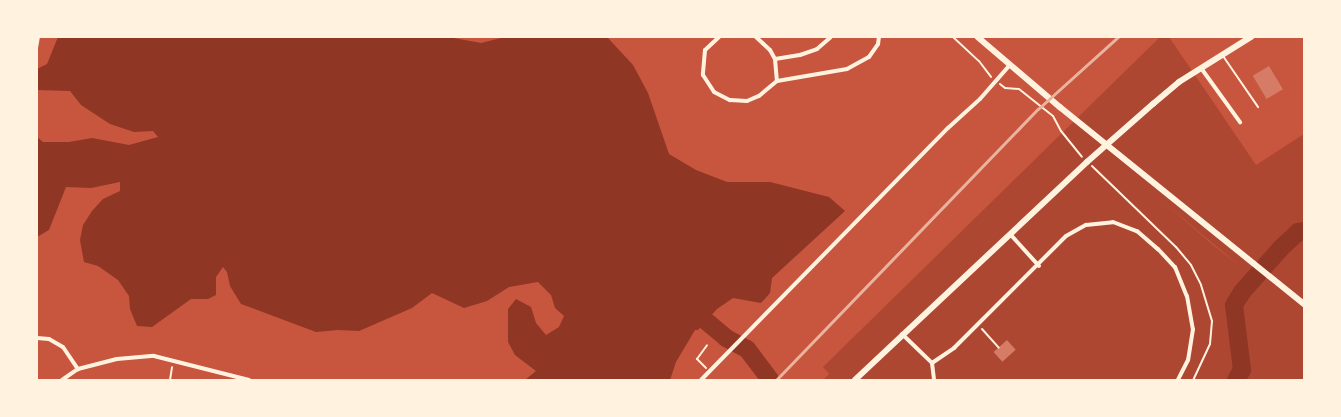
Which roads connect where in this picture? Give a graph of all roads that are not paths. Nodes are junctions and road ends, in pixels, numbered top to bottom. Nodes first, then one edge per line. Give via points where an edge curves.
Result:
1 (719, 37) edge
2 (756, 37) edge
3 (831, 37) edge
4 (879, 37) edge
5 (978, 37) edge
6 (1250, 37) edge
7 (1223, 55) junction
8 (776, 59) junction
9 (1009, 66) junction
10 (1201, 68) junction
11 (777, 81) junction
12 (1258, 107) dead end
13 (1240, 122) dead end
14 (1107, 145) junction
15 (1010, 234) junction
16 (1039, 266) junction
17 (1304, 304) edge
18 (902, 334) junction
19 (37, 338) edge
20 (932, 363) junction
21 (78, 369) junction
22 (62, 380) edge
23 (249, 380) edge
24 (701, 380) edge
25 (855, 380) edge
26 (934, 380) edge
27 (1178, 380) edge

1 - 11 street via 705,50 702,65 703,75 714,92 730,100 747,101 759,96
2 - 8 street
3 - 8 street via 817,48 800,56
4 - 11 street via 878,44 869,57 847,68
5 - 9 street
6 - 7 street
7 - 10 street
7 - 12 lane
8 - 11 street
9 - 14 street
9 - 24 street
10 - 13 street
10 - 14 street via 1179,82
14 - 15 street
14 - 17 street
15 - 16 street
15 - 18 street
16 - 20 street via 954,348
16 - 27 street via 1066,236 1086,225 1113,222 1138,231 1175,266 1187,296 1193,329 1188,360
18 - 20 street
18 - 25 street
19 - 21 street via 49,339 63,347
20 - 26 street
21 - 22 street
21 - 23 street via 117,359 154,356

